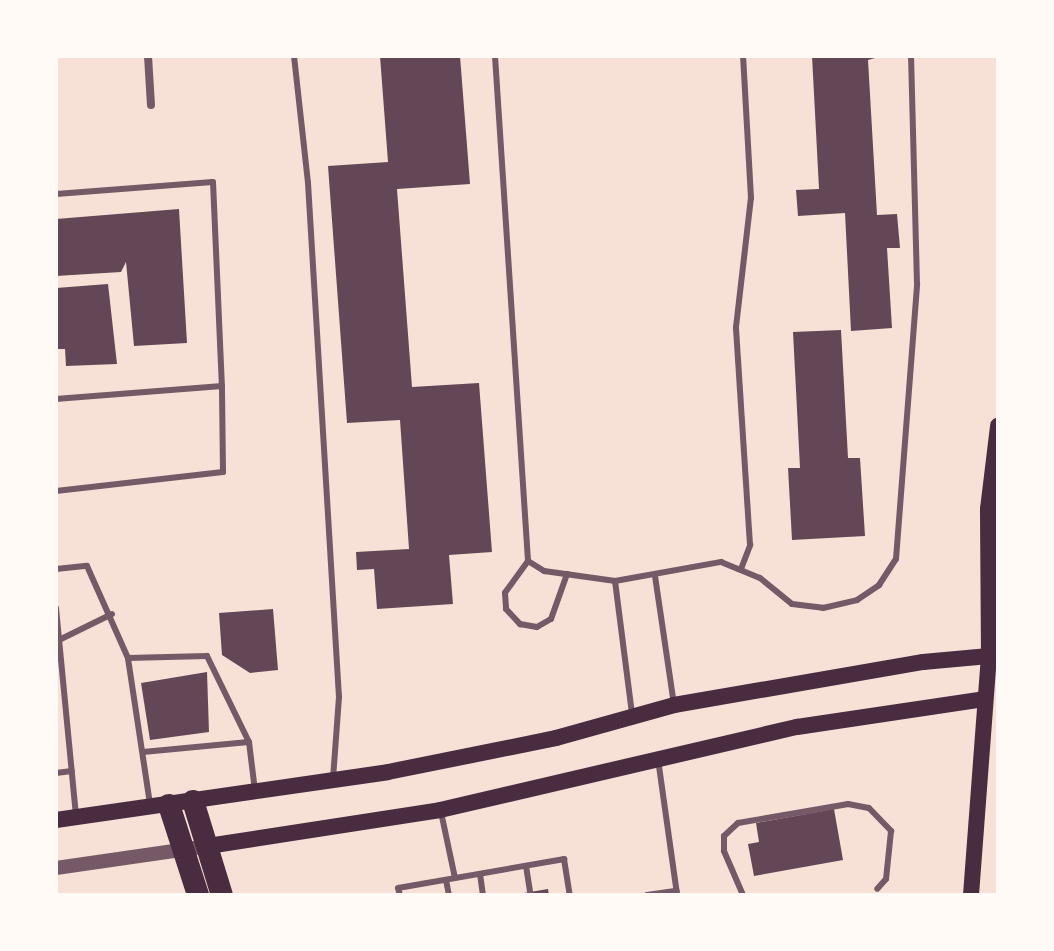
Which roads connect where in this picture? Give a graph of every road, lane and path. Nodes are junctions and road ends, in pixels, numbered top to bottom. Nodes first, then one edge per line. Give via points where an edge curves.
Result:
1 (148, 56) edge
2 (294, 56) edge
3 (495, 56) edge
4 (743, 56) edge
5 (911, 56) edge
6 (151, 105) dead end
7 (56, 194) edge
8 (222, 386) junction
9 (56, 399) edge
10 (998, 426) edge
11 (56, 491) edge
12 (528, 561) junction
13 (56, 569) edge
14 (741, 569) junction
15 (567, 574) junction
16 (655, 576) junction
17 (615, 581) junction
18 (56, 608) edge
19 (112, 614) junction
20 (59, 640) junction
21 (993, 655) edge
22 (128, 658) junction
23 (991, 698) edge
24 (674, 705) junction
25 (632, 714) junction
26 (249, 742) junction
27 (143, 752) junction
28 (658, 759) junction
29 (72, 771) junction
30 (56, 773) edge
31 (333, 780) junction
32 (255, 792) junction
33 (193, 801) junction
34 (160, 806) junction
35 (440, 810) junction
36 (76, 818) junction
37 (56, 820) edge
38 (208, 846) junction
39 (183, 849) junction
40 (526, 866) junction
41 (56, 868) edge
42 (480, 874) junction
43 (455, 878) junction
44 (446, 880) junction
45 (877, 889) dead end
46 (530, 892) dead end
47 (677, 893) edge
48 (198, 895) edge
49 (222, 895) edge
50 (400, 895) edge
51 (449, 895) edge
52 (483, 895) edge
53 (570, 895) edge
54 (647, 895) edge
55 (743, 895) edge
56 (971, 895) edge

1 - 6 street
2 - 31 lane via 308,183 339,697
3 - 12 lane
4 - 14 lane via 751,198 736,327 750,545
5 - 14 lane via 917,284 896,559 879,585 857,600 823,608 792,604
7 - 8 lane via 213,182
8 - 9 lane
8 - 11 lane via 223,472
10 - 21 main road via 988,509
12 - 15 lane via 544,571
12 - 15 lane via 505,593 506,609 520,624 537,627 551,619
13 - 19 lane via 87,566
14 - 16 lane via 721,562
15 - 17 lane
16 - 17 lane
16 - 24 lane
17 - 25 lane
18 - 20 lane
19 - 20 lane
19 - 22 lane
20 - 29 lane
21 - 23 main road
21 - 24 main road
22 - 26 lane via 207,656
22 - 27 lane
23 - 28 main road via 797,727
23 - 56 main road
24 - 25 main road
25 - 31 main road via 556,738
26 - 27 lane
26 - 32 lane
27 - 34 lane
28 - 35 main road
28 - 47 lane
29 - 30 lane
29 - 36 lane
31 - 32 main road
32 - 33 main road
33 - 34 main road
33 - 38 highway
34 - 36 main road
34 - 39 highway
35 - 38 main road
35 - 43 lane
36 - 37 main road
38 - 39 street
38 - 49 highway
39 - 41 street
39 - 48 highway
40 - 42 lane
40 - 46 lane
40 - 53 lane via 564,859
42 - 43 lane
42 - 52 lane
43 - 44 lane
44 - 50 lane via 398,888
44 - 51 lane
45 - 55 lane via 886,879 891,831 869,808 848,804 738,823 724,836 724,851
47 - 54 lane

